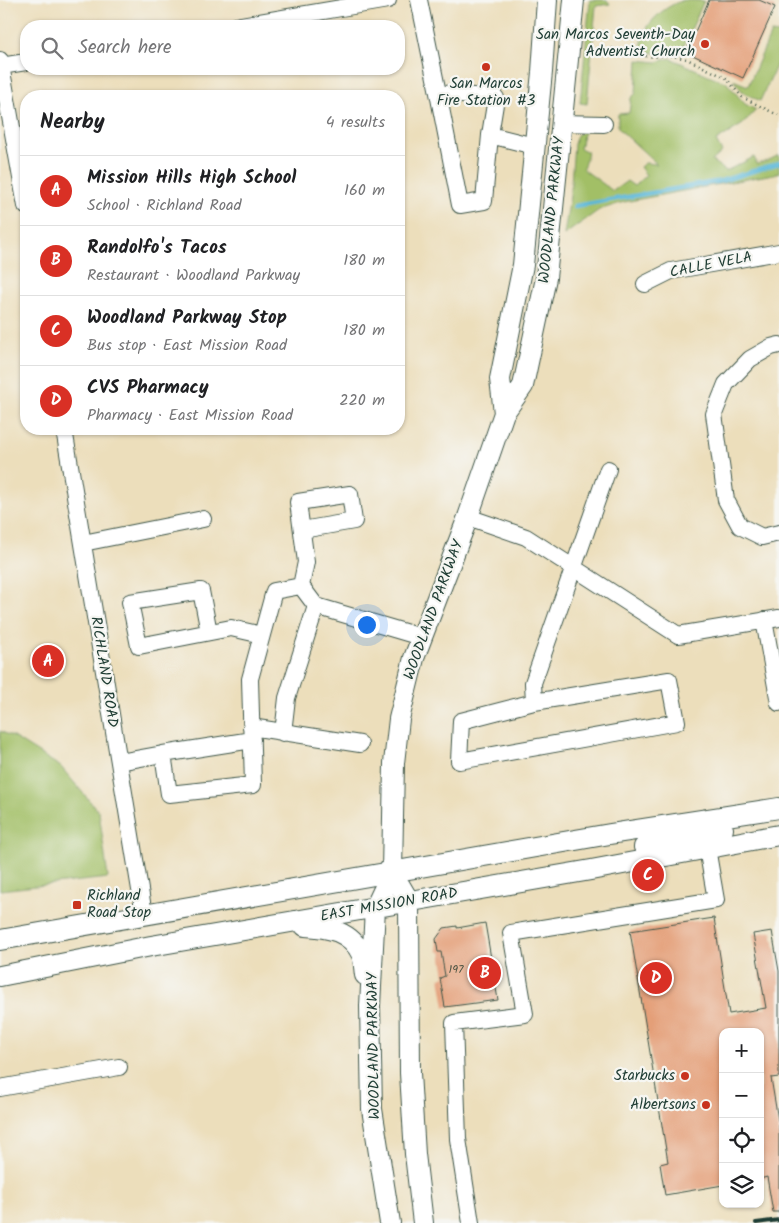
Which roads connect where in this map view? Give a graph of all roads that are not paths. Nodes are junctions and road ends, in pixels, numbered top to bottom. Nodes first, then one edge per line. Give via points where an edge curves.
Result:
1 (388, 0) edge
2 (419, 0) edge
3 (546, 0) edge
4 (574, 0) edge
5 (270, 20) edge
6 (20, 62) edge
7 (1, 63) edge
8 (438, 93) junction
9 (562, 123) junction
10 (604, 124) dead end
11 (13, 132) edge
12 (490, 135) junction
13 (534, 146) junction
14 (20, 172) edge
15 (779, 252) edge
16 (646, 284) dead end
17 (779, 345) edge
18 (504, 413) junction
19 (65, 435) edge
20 (608, 469) dead end
21 (468, 517) junction
22 (203, 520) dead end
23 (302, 530) dead end
24 (779, 533) edge
25 (83, 543) junction
26 (572, 567) junction
27 (301, 586) junction
28 (316, 606) junction
29 (772, 619) edge
30 (209, 632) junction
31 (262, 635) junction
32 (421, 637) junction
33 (775, 660) edge
34 (534, 702) junction
35 (779, 703) edge
36 (251, 733) junction
37 (283, 733) junction
38 (360, 744) dead end
39 (163, 754) junction
40 (119, 762) junction
41 (779, 809) edge
42 (779, 835) edge
43 (707, 848) junction
44 (590, 870) junction
45 (392, 872) junction
46 (409, 901) junction
47 (375, 908) junction
48 (144, 914) junction
49 (270, 925) junction
50 (0, 940) edge
51 (0, 976) edge
52 (370, 1006) junction
53 (119, 1067) dead end
54 (0, 1088) edge
55 (390, 1223) edge
56 (423, 1223) edge
57 (471, 1223) edge

1 - 5 street
2 - 8 street
3 - 13 main road, WOODLAND PARKWAY
4 - 9 main road, WOODLAND PARKWAY
6 - 7 street
7 - 11 street
8 - 12 street via 496,98
8 - 12 street via 460,205 484,201
9 - 10 street
9 - 18 main road, WOODLAND PARKWAY via 546,278 523,386
11 - 14 street
12 - 13 street
13 - 18 main road, WOODLAND PARKWAY via 523,264 500,379
15 - 16 street, CALLE VELA via 671,270
17 - 24 street via 771,346 750,359 726,384 714,414 726,500 740,526 762,537
18 - 21 main road, WOODLAND PARKWAY
19 - 25 street, RICHLAND ROAD
20 - 26 street
21 - 26 street via 526,537
21 - 32 main road, WOODLAND PARKWAY
22 - 25 street
23 - 27 street via 306,562
25 - 40 street, RICHLAND ROAD
26 - 29 street via 678,635
26 - 34 street via 533,683
27 - 28 street
27 - 31 street via 274,591
28 - 32 street
28 - 37 street via 287,698
29 - 33 street
30 - 30 street via 139,646 130,602 201,590
30 - 31 street via 231,628
31 - 36 street via 250,679
32 - 45 main road, WOODLAND PARKWAY via 399,719 394,763
33 - 35 street
34 - 34 street via 669,680 676,722 459,761 461,721
36 - 37 street
36 - 39 street
36 - 39 street via 253,785 169,794
37 - 38 street
39 - 40 street
40 - 48 street, RICHLAND ROAD
41 - 44 main road via 754,822 594,858
41 - 45 main road, EAST MISSION ROAD
42 - 43 main road, EAST MISSION ROAD
43 - 44 main road, EAST MISSION ROAD
43 - 57 street via 716,900 511,933 524,1014 454,1023 458,1139
44 - 46 main road, EAST MISSION ROAD
45 - 46 main road
45 - 47 main road, WOODLAND PARKWAY
45 - 48 main road, EAST MISSION ROAD
46 - 47 main road, EAST MISSION ROAD
46 - 56 main road via 410,1072
47 - 49 main road, EAST MISSION ROAD
47 - 52 main road, WOODLAND PARKWAY
48 - 50 main road, EAST MISSION ROAD
49 - 51 main road, EAST MISSION ROAD
49 - 52 main road via 321,927 347,936 362,956
52 - 55 main road, WOODLAND PARKWAY via 372,1109
53 - 54 street

